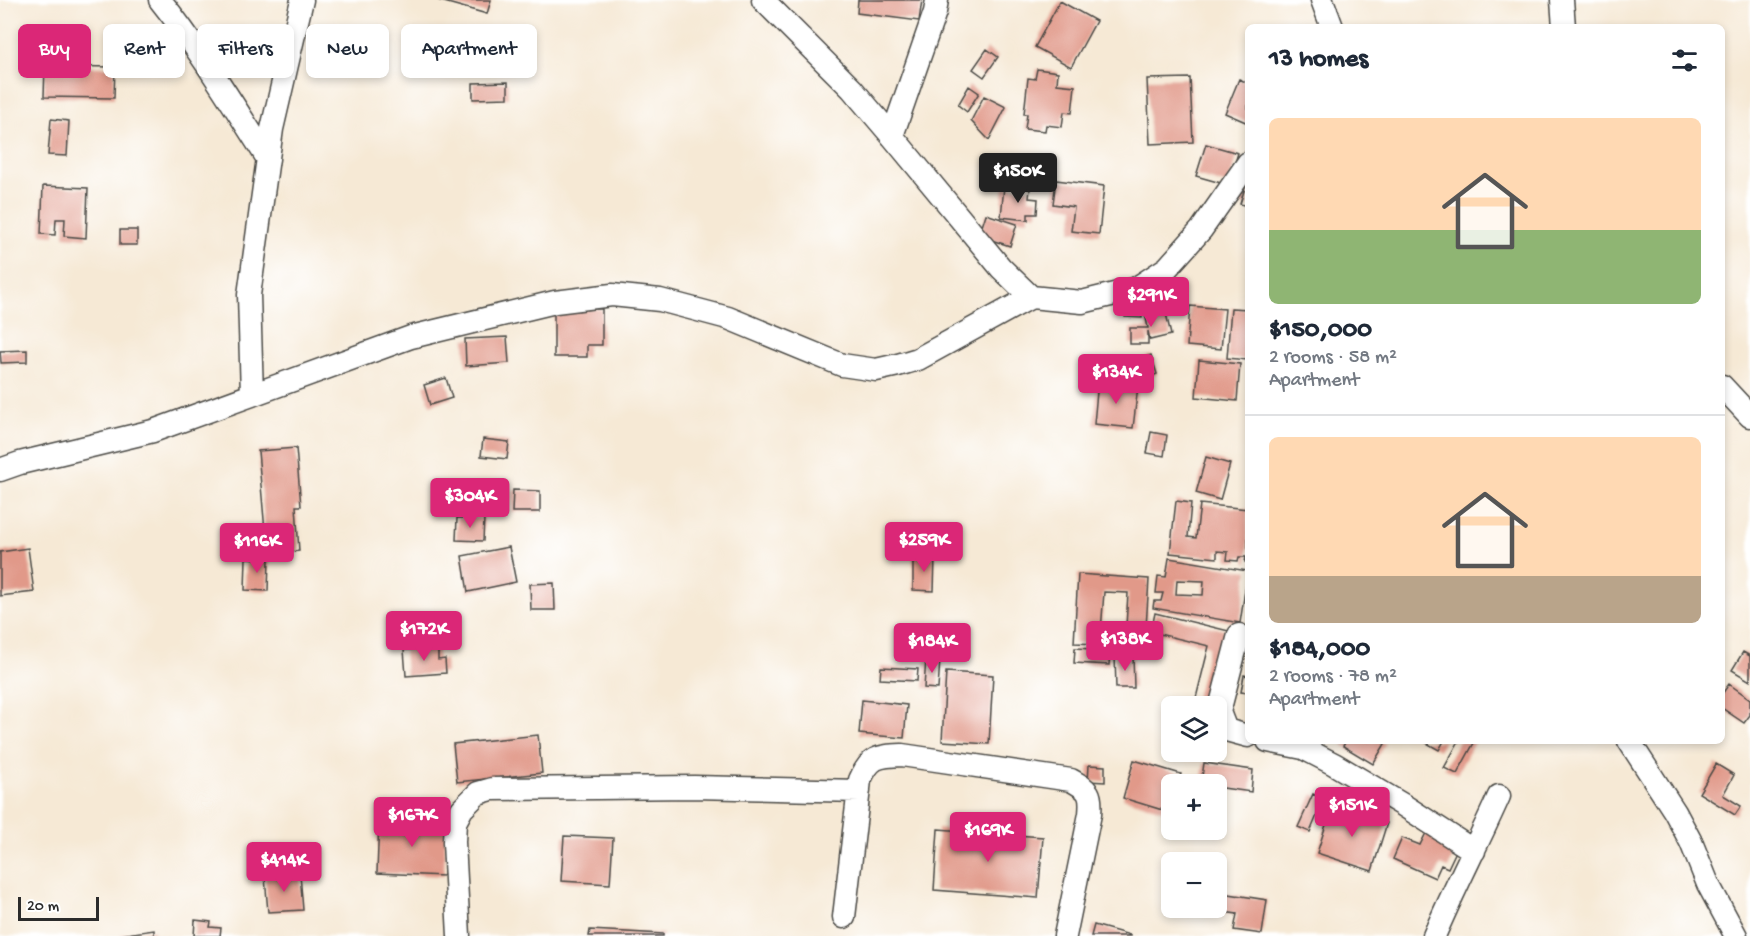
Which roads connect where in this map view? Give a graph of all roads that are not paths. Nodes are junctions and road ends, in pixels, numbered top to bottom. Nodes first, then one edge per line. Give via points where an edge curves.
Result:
1 (160, 0) edge
2 (302, 0) edge
3 (763, 0) edge
4 (937, 0) edge
5 (1322, 0) edge
6 (1562, 0) edge
7 (1331, 24) edge
8 (1564, 24) edge
9 (892, 136) junction
10 (268, 159) junction
11 (1245, 167) edge
12 (1031, 297) junction
13 (1725, 389) edge
14 (252, 395) junction
15 (1750, 416) edge
16 (0, 470) edge
17 (1239, 635) dead end
18 (1245, 735) edge
19 (1283, 744) edge
20 (1631, 744) edge
21 (859, 791) junction
22 (1499, 796) dead end
23 (1474, 851) junction
24 (844, 917) dead end
25 (459, 936) edge
26 (1065, 936) edge
27 (1434, 936) edge
28 (1736, 936) edge

1 - 10 street
2 - 10 street
3 - 9 street via 852,89
4 - 9 street
5 - 7 street
6 - 8 street
9 - 12 street via 1001,268
10 - 14 street via 249,296
11 - 12 street via 1202,230 1167,268 1135,289 1082,302
12 - 14 street via 918,359 876,370 842,365 728,318 660,300 612,295 555,302 411,337
13 - 15 street
14 - 16 street via 153,431
17 - 18 street via 1219,712 1226,730
19 - 23 street via 1304,748 1334,764
20 - 28 street via 1675,812
21 - 24 street
21 - 25 street via 694,787 492,789 478,793 462,808 456,822
21 - 26 street via 860,780 872,760 902,755 1071,780 1085,788 1092,799 1090,814
22 - 23 street
23 - 27 street

